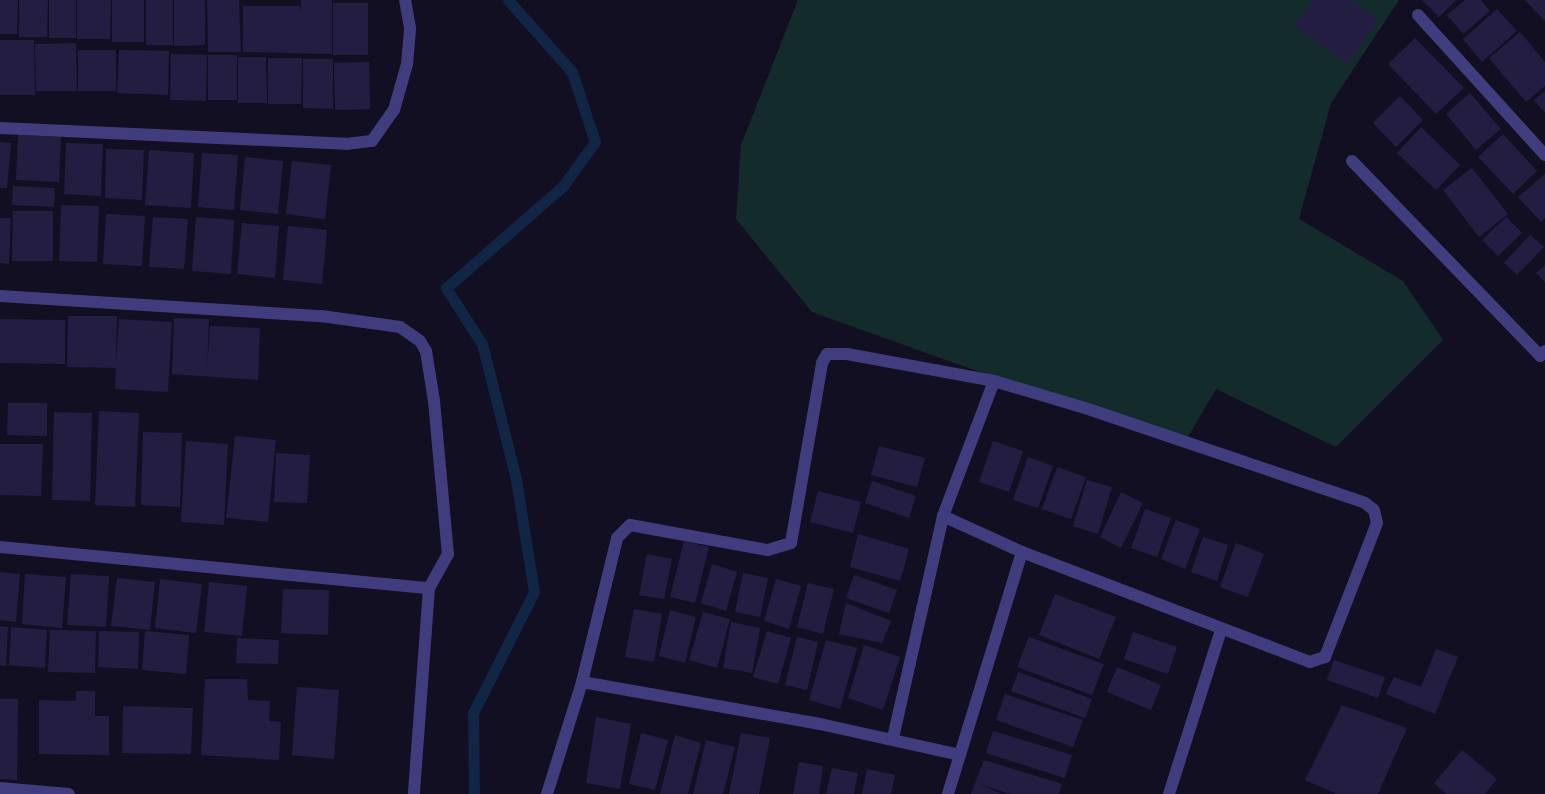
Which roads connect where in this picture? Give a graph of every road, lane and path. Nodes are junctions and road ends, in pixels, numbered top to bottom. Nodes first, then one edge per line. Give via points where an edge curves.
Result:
1 (406, 0) edge
2 (1418, 15) dead end
3 (0, 128) edge
4 (1545, 156) edge
5 (1352, 161) dead end
6 (0, 296) edge
7 (1545, 351) edge
8 (994, 381) junction
9 (943, 516) junction
10 (0, 547) edge
11 (1022, 552) junction
12 (429, 588) junction
13 (1221, 630) junction
14 (582, 682) junction
15 (893, 738) junction
16 (960, 755) junction
17 (0, 788) edge
18 (69, 794) edge
19 (414, 794) edge
20 (547, 794) edge
21 (948, 794) edge
22 (1169, 794) edge

1 - 3 street via 410,28 407,64 394,110 372,141 346,144
2 - 4 street
5 - 7 street via 1540,356
6 - 12 street via 321,316 410,332 426,351 447,508 448,554 438,578
8 - 9 street
8 - 13 street via 1221,453 1374,510 1377,523 1322,660 1310,662
8 - 14 street via 847,354 827,354 822,363 791,543 768,550 630,525 617,538
9 - 11 street
9 - 15 street
10 - 12 street
11 - 13 street
11 - 16 street
12 - 19 street
13 - 22 street
14 - 15 street
14 - 20 street
15 - 16 street
16 - 21 street
17 - 18 street

